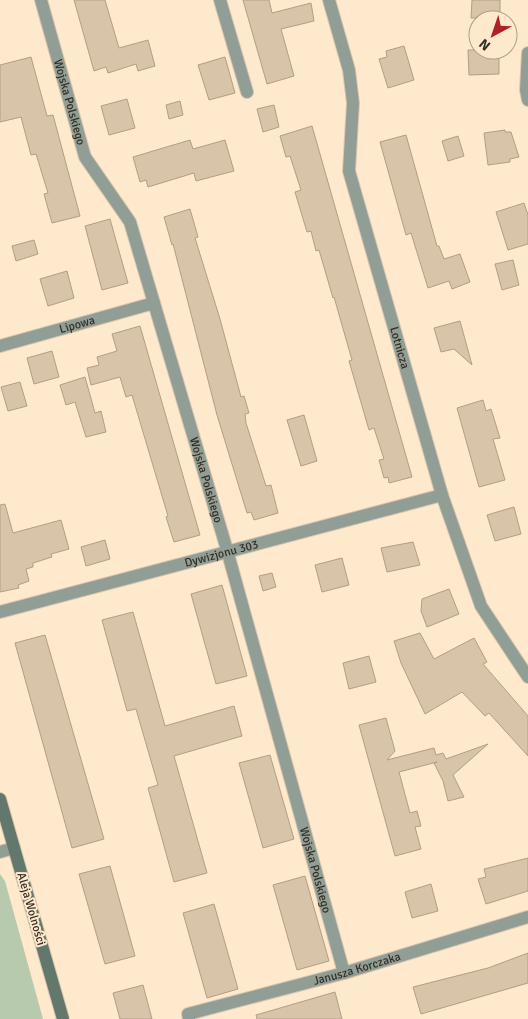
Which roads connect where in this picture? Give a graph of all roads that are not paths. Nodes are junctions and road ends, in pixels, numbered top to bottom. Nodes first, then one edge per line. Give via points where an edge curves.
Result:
1 (41, 0) edge
2 (220, 0) edge
3 (329, 0) edge
4 (528, 53) edge
5 (247, 92) dead end
6 (528, 100) edge
7 (154, 303) junction
8 (0, 346) edge
9 (442, 494) junction
10 (227, 550) junction
11 (0, 612) edge
12 (528, 677) edge
13 (0, 799) edge
14 (14, 848) junction
15 (0, 852) edge
16 (528, 917) edge
17 (344, 973) junction
18 (63, 1019) edge
19 (189, 1019) edge

1 - 7 street, Wojska Polskiego via 85,157 130,222
2 - 5 street
3 - 9 street, Lotnicza via 350,78 349,171
4 - 6 street
7 - 8 street, Lipowa
7 - 10 street, Wojska Polskiego
9 - 10 street, Dywizjonu 303
9 - 12 street, Lotnicza via 481,606
10 - 11 street, Dywizjonu 303
10 - 17 street, Wojska Polskiego
13 - 14 street, Aleja Wolności
14 - 15 street
14 - 18 street, Aleja Wolności
16 - 17 street, Janusza Korczaka
17 - 19 street, Janusza Korczaka via 188,1014

